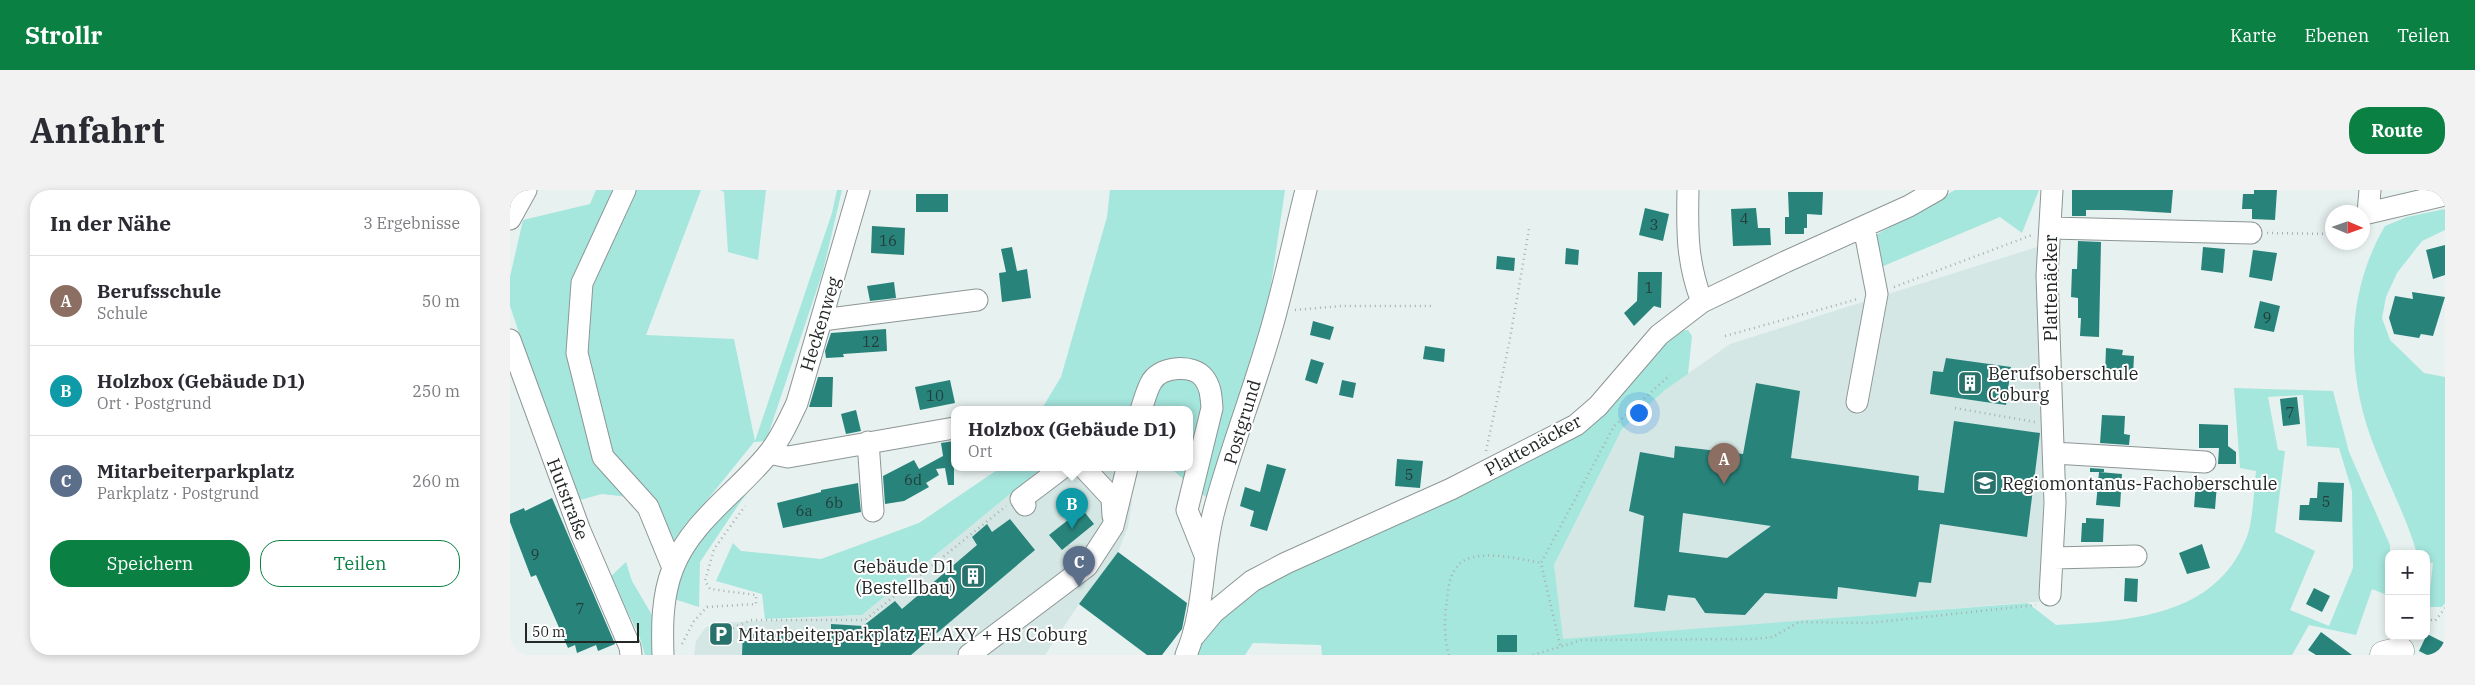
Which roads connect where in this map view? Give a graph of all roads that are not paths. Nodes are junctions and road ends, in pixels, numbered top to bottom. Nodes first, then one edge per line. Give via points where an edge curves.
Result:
1 (526, 190) edge
2 (625, 190) edge
3 (859, 190) edge
4 (1306, 190) edge
5 (1688, 190) edge
6 (1937, 190) edge
7 (2052, 190) edge
8 (2370, 190) edge
9 (2445, 195) edge
10 (1909, 198) edge
11 (510, 219) edge
12 (1864, 227) junction
13 (2051, 228) junction
14 (2250, 233) road end
15 (977, 300) dead end
16 (1702, 302) junction
17 (822, 320) junction
18 (510, 340) edge
19 (1857, 402) dead end
20 (1143, 406) edge
21 (951, 428) edge
22 (868, 442) junction
23 (769, 453) junction
24 (2054, 453) junction
25 (2205, 462) dead end
26 (1087, 471) edge
27 (1126, 471) edge
28 (1056, 476) edge
29 (1023, 502) road end
30 (874, 511) dead end
31 (1113, 526) junction
32 (1205, 555) junction
33 (2136, 556) dead end
34 (2053, 558) junction
35 (673, 568) junction
36 (2050, 595) road end
37 (1190, 646) edge
38 (671, 653) edge
39 (631, 655) edge
40 (969, 655) edge

1 - 11 street
2 - 35 street via 582,283 577,353 603,457 648,507
3 - 17 street, Heckenweg
4 - 32 street, Postgrund via 1276,312 1215,508
5 - 16 street via 1688,250
6 - 10 street, Plattenäcker
7 - 13 street, Plattenäcker
8 - 9 street via 2368,213
10 - 12 street, Plattenäcker
12 - 16 street, Plattenäcker
12 - 19 street via 1877,294
13 - 14 street
13 - 24 street, Plattenäcker via 2047,275
15 - 17 street
16 - 37 street, Plattenäcker via 1659,336 1598,406 1576,425 1252,582 1214,612
17 - 23 street, Heckenweg via 797,403
18 - 39 street, Hutstraße via 580,530
20 - 32 street via 1153,380 1170,369 1188,369 1203,376 1211,390 1212,408 1187,510
21 - 22 street
22 - 23 street via 788,457
22 - 30 street
23 - 35 street, Heckenweg via 694,534
24 - 25 street
24 - 34 street, Plattenäcker
26 - 31 street via 1112,498
27 - 31 street
28 - 29 street
31 - 40 street via 1087,566
32 - 37 street, Postgrund via 1200,609
33 - 34 street
34 - 36 street, Plattenäcker
35 - 38 street, Heckenweg via 664,600 662,630

